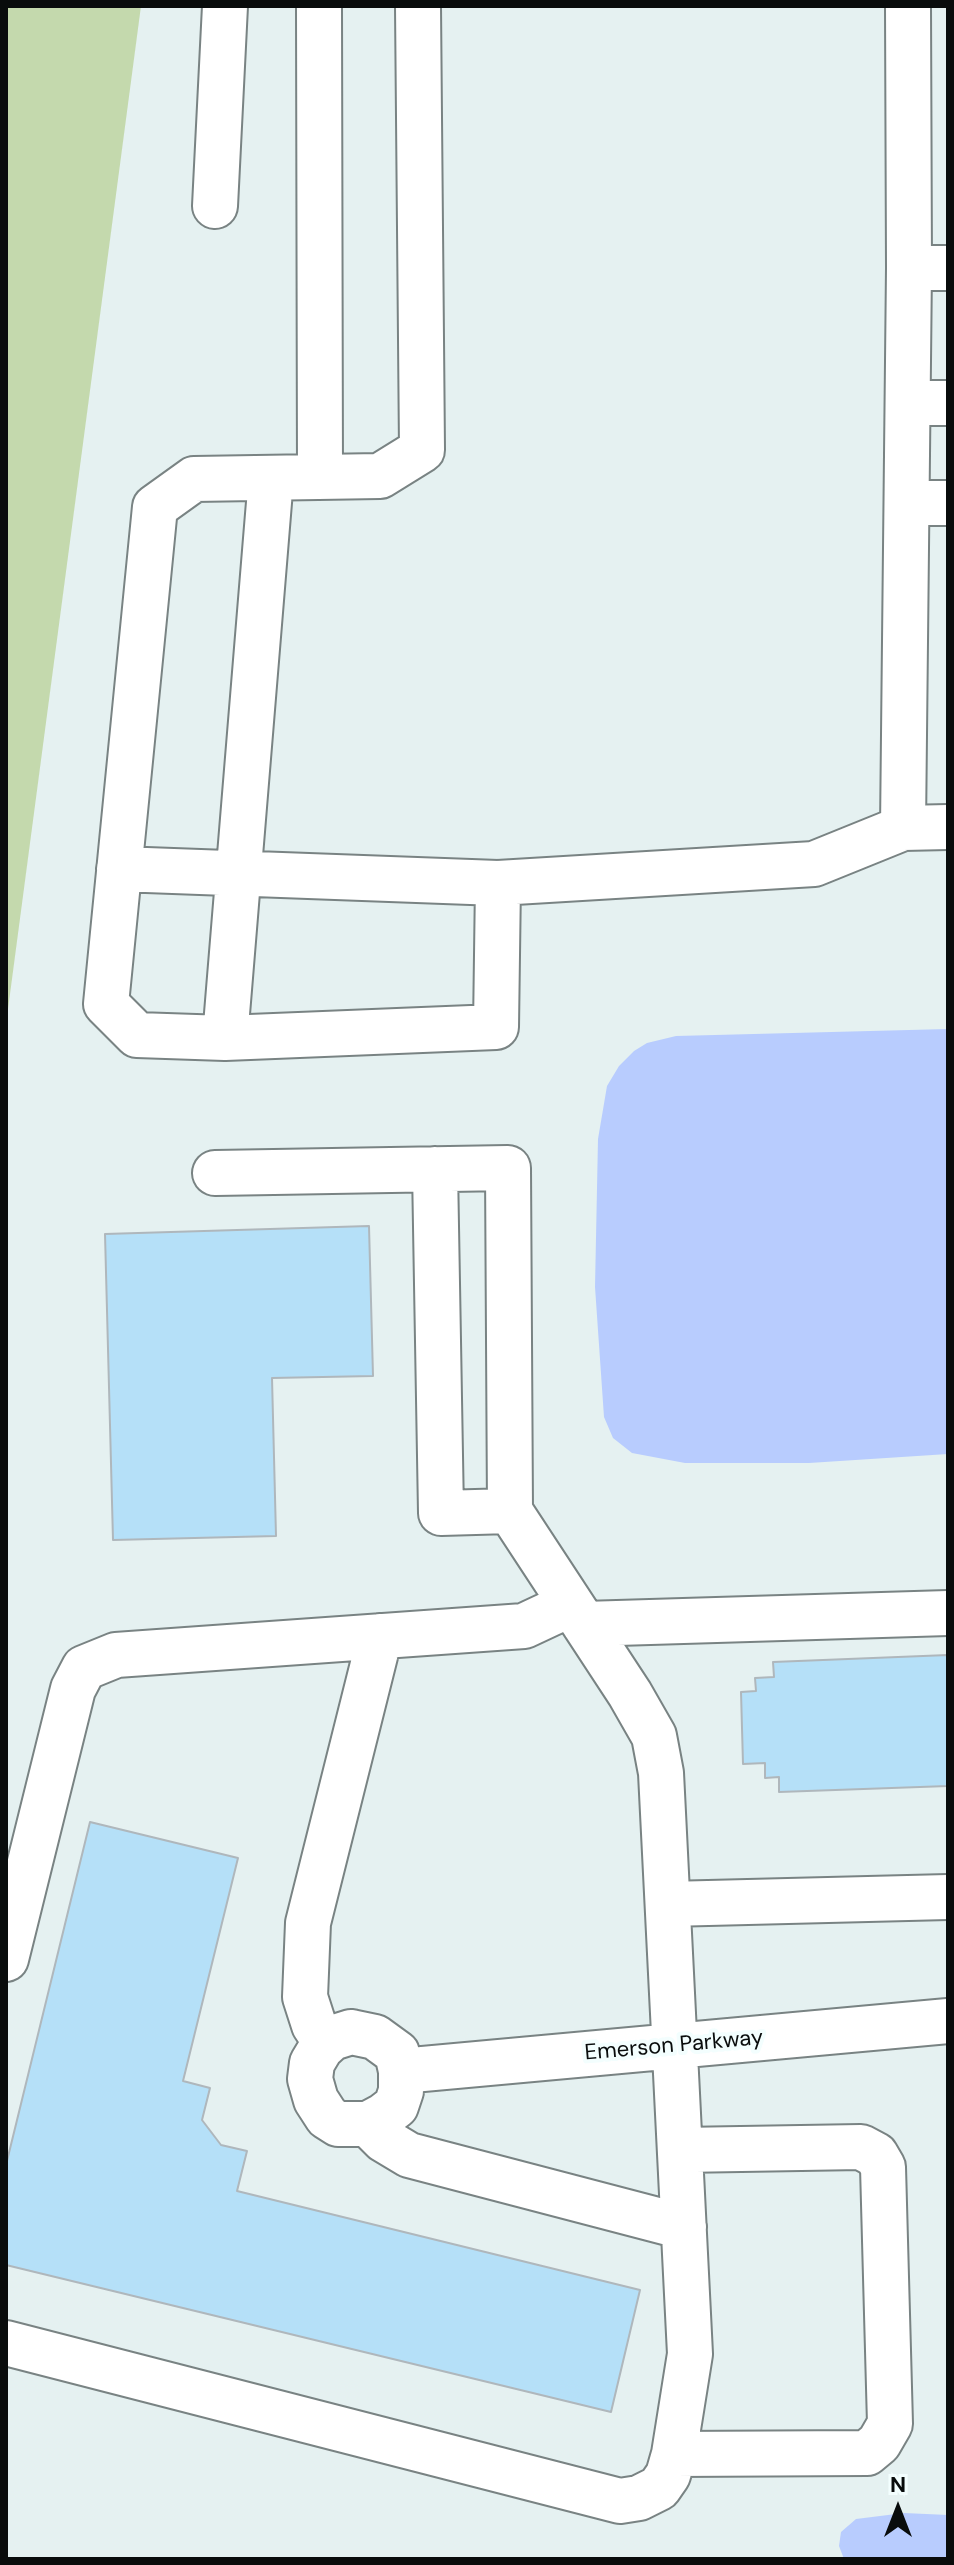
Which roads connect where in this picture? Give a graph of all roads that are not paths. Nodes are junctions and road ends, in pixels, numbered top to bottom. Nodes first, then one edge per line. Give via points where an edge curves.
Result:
1 (225, 6) edge
2 (319, 6) edge
3 (418, 6) edge
4 (908, 6) edge
5 (215, 206) dead end
6 (929, 268) edge
7 (928, 403) edge
8 (320, 477) junction
9 (271, 478) junction
10 (927, 503) edge
11 (948, 827) edge
12 (903, 828) junction
13 (119, 869) junction
14 (238, 873) junction
15 (498, 883) junction
16 (225, 1038) junction
17 (435, 1169) junction
18 (215, 1173) dead end
19 (510, 1511) junction
20 (948, 1613) edge
21 (578, 1614) junction
22 (380, 1636) junction
23 (948, 1897) edge
24 (668, 1904) junction
25 (6, 1959) edge
26 (948, 2021) edge
27 (326, 2043) junction
28 (676, 2046) junction
29 (401, 2071) junction
30 (368, 2124) junction
31 (681, 2150) junction
32 (684, 2227) junction
33 (6, 2343) edge
34 (674, 2454) junction

1 - 5 street
2 - 8 street
3 - 8 street via 422,450 380,476
4 - 6 street
6 - 7 street
7 - 10 street
8 - 9 street
9 - 13 street via 194,479 155,507
9 - 14 street
10 - 12 street
11 - 12 street
12 - 15 street via 814,864
13 - 14 street
13 - 16 street via 106,1004 137,1035
14 - 15 street
14 - 16 street
15 - 16 street via 496,1027
17 - 18 street
17 - 19 street via 441,1513
17 - 19 street via 508,1168
19 - 21 street
20 - 21 street
21 - 22 street via 524,1626
21 - 24 street via 654,1736
22 - 25 street via 116,1655 84,1668 73,1689
22 - 27 street via 308,1923 305,1997
23 - 24 street
24 - 28 street
26 - 28 street, Emerson Parkway
27 - 29 street via 351,2032 375,2037 397,2053
27 - 30 street via 312,2063 316,2100 338,2124
28 - 29 street, Emerson Parkway
28 - 31 street
29 - 30 street via 396,2106
30 - 32 street via 409,2155
31 - 32 street
31 - 34 street via 861,2147 876,2155 883,2167 890,2424 867,2453
32 - 34 street via 690,2354
33 - 34 street via 620,2501 659,2488

